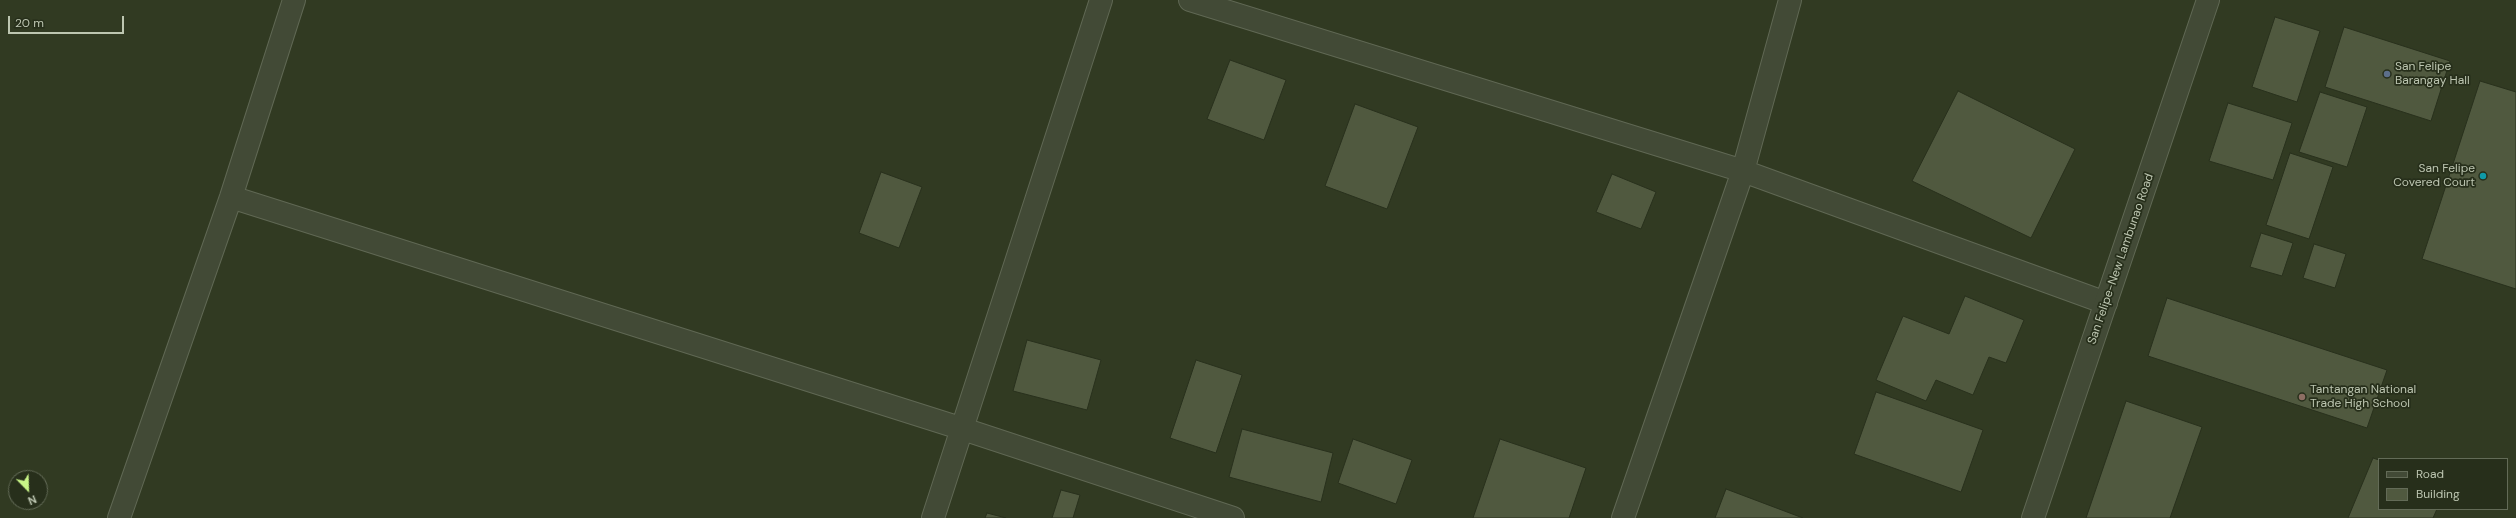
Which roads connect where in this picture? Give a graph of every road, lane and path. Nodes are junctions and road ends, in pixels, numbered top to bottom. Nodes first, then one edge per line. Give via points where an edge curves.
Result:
1 (294, 0) edge
2 (1101, 0) edge
3 (1190, 0) edge
4 (1790, 0) edge
5 (2208, 0) edge
6 (1743, 171) junction
7 (230, 197) junction
8 (2106, 303) junction
9 (960, 428) junction
10 (119, 518) edge
11 (933, 518) edge
12 (1233, 518) edge
13 (1623, 518) edge
14 (2033, 518) edge

1 - 7 street
2 - 9 street
3 - 6 street
4 - 6 street
5 - 8 street, San Felipe-New Lambunao Road
6 - 8 street
6 - 13 street
7 - 9 street
7 - 10 street
8 - 14 street, San Felipe-New Lambunao Road
9 - 11 street
9 - 12 street

